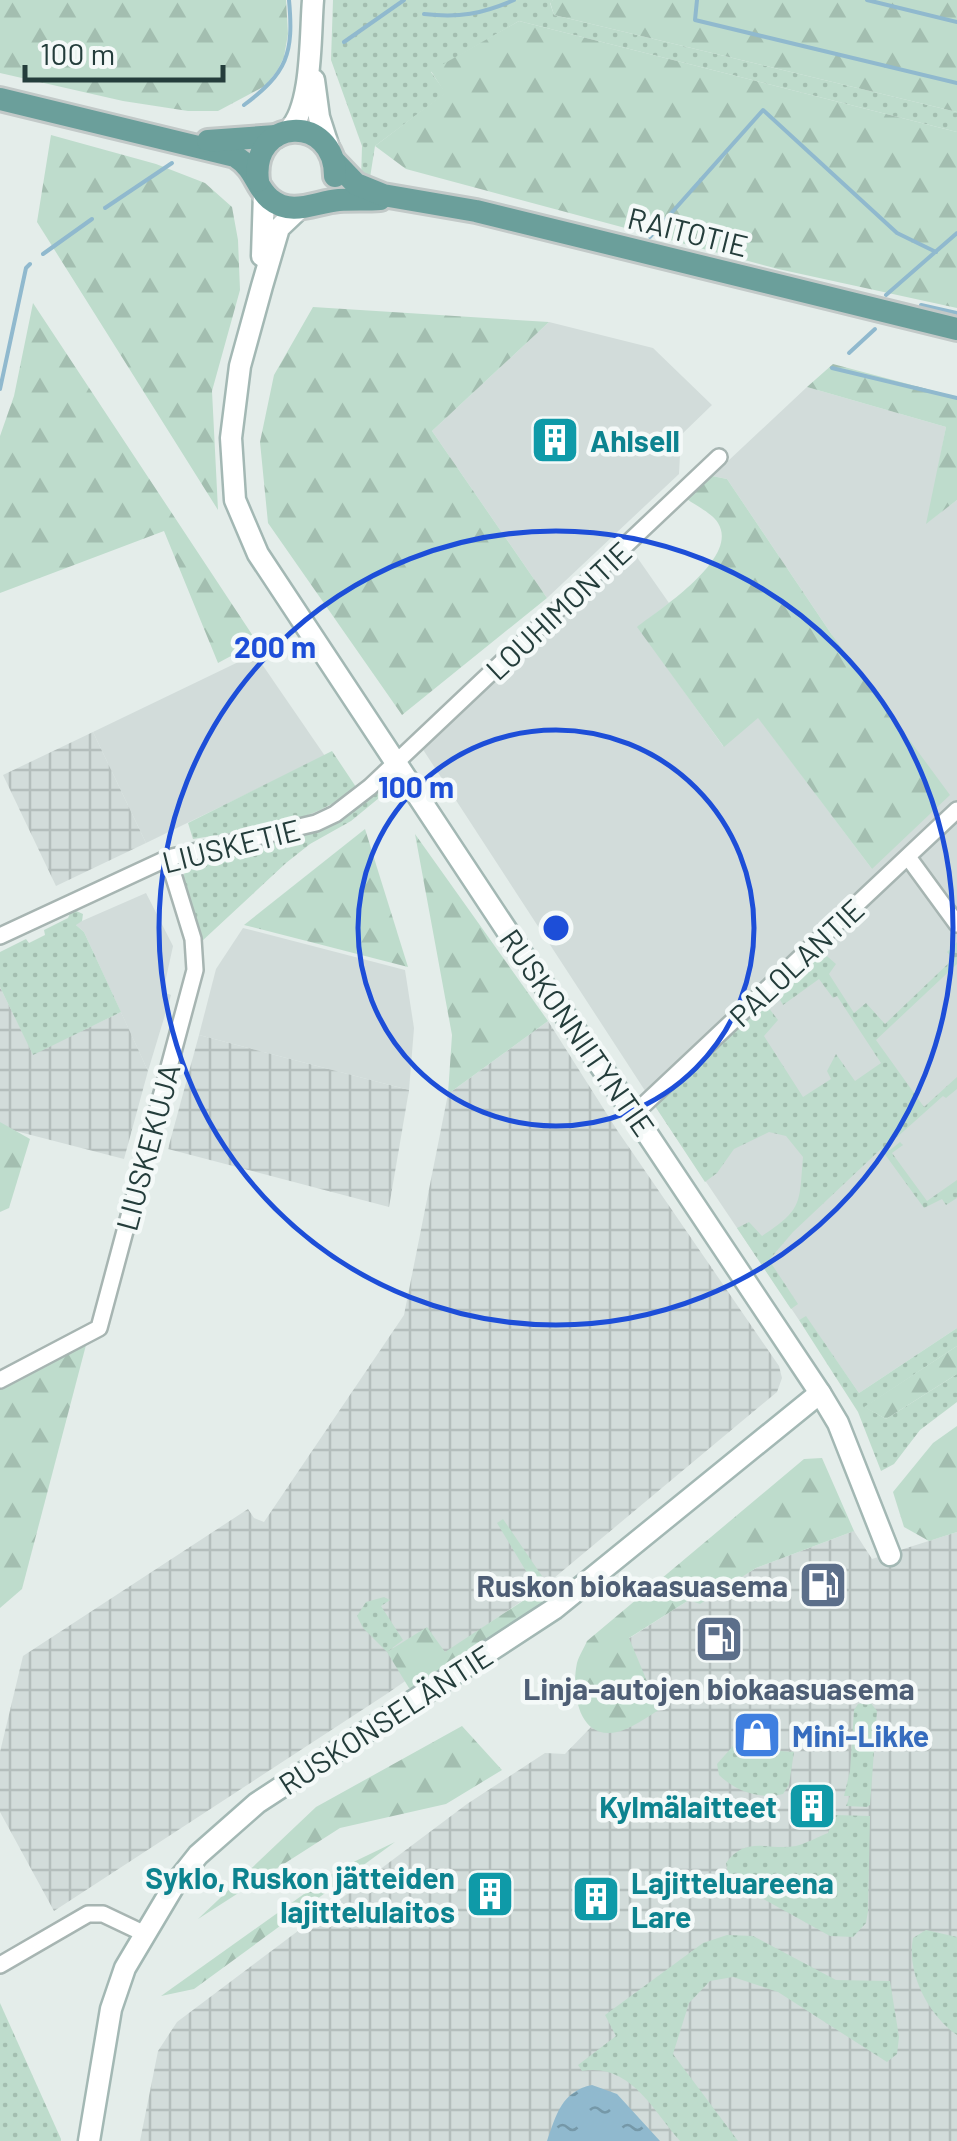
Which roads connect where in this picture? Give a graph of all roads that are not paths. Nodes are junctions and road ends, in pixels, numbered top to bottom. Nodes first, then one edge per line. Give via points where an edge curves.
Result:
1 (313, 0) edge
2 (310, 44) junction
3 (0, 100) edge
4 (282, 133) junction
5 (174, 141) junction
6 (332, 157) junction
7 (261, 187) junction
8 (403, 199) junction
9 (306, 207) junction
10 (262, 286) junction
11 (957, 329) edge
12 (719, 457) dead end
13 (396, 762) junction
14 (957, 810) edge
15 (908, 857) junction
16 (168, 858) junction
17 (957, 924) edge
18 (0, 936) edge
19 (634, 1114) junction
20 (0, 1380) edge
21 (820, 1394) junction
22 (890, 1555) dead end
23 (143, 1932) junction
24 (0, 1965) edge
25 (88, 2141) edge

1 - 2 street
2 - 4 street via 298,120
2 - 6 street via 319,117
3 - 5 main road
4 - 5 main road
4 - 6 main road via 312,134
4 - 7 main road via 260,155
5 - 7 main road via 235,156
6 - 8 main road, RAITOTIE via 356,184
6 - 9 main road via 331,187
7 - 9 main road via 286,208
7 - 10 street, RUSKONNIITYNTIE
8 - 9 main road, RAITOTIE
8 - 11 main road, RAITOTIE
9 - 10 street, RUSKONNIITYNTIE via 279,228
10 - 13 street, RUSKONNIITYNTIE via 240,366 231,438 235,500 258,554
12 - 13 street, LOUHIMONTIE
13 - 16 street, LIUSKETIE via 316,824
13 - 19 street, RUSKONNIITYNTIE
14 - 15 street, PALOLANTIE
15 - 17 street
15 - 19 street, PALOLANTIE
16 - 18 street, LIUSKETIE
16 - 20 street, LIUSKEKUJA via 195,970 99,1328
19 - 21 street, RUSKONNIITYNTIE
21 - 22 street, RUSKONNIITYNTIE
21 - 23 street, RUSKONSELÄNTIE via 554,1609 230,1824 175,1884
23 - 24 street via 88,1914
23 - 25 street, RUSKONSELÄNTIE via 111,2009

